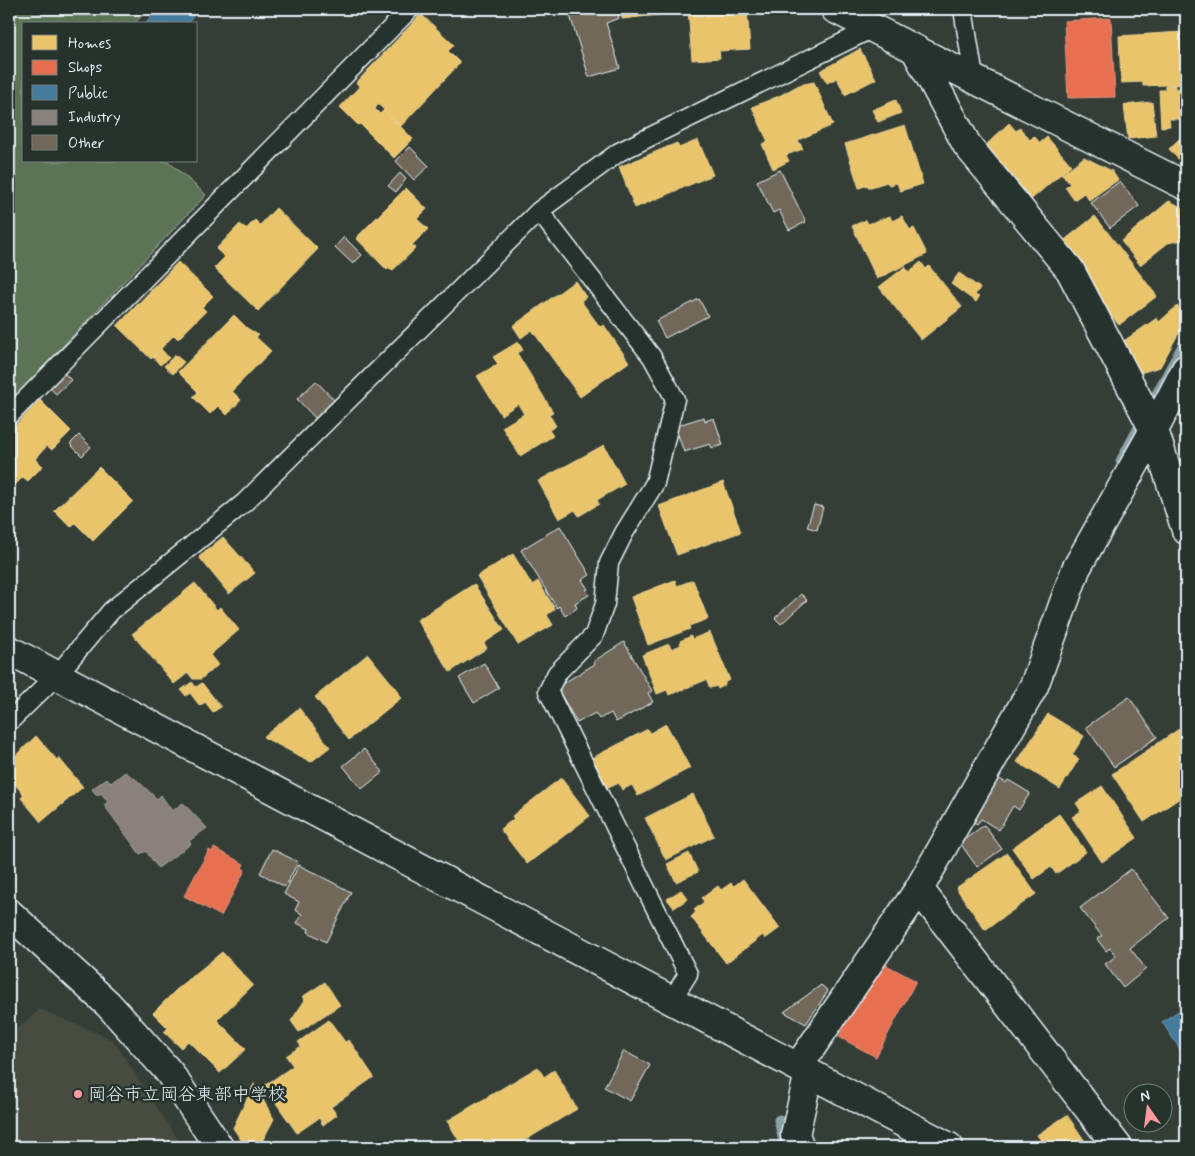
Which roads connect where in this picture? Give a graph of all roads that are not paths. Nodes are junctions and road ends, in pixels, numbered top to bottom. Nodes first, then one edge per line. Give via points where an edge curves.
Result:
1 (410, 9) edge
2 (835, 9) edge
3 (963, 9) edge
4 (873, 28) junction
5 (915, 49) junction
6 (974, 78) junction
7 (1186, 186) edge
8 (539, 211) junction
9 (1186, 369) edge
10 (9, 416) edge
11 (1154, 430) junction
12 (1186, 530) edge
13 (9, 650) edge
14 (56, 675) junction
15 (9, 722) edge
16 (919, 889) junction
17 (9, 913) edge
18 (671, 1001) junction
19 (803, 1070) junction
20 (219, 1147) edge
21 (800, 1147) edge
22 (950, 1147) edge
23 (1118, 1147) edge

1 - 10 lane
2 - 4 street
3 - 6 lane
4 - 5 street
4 - 8 lane via 620,152
5 - 6 street
5 - 11 street via 967,145 1070,270
6 - 7 street
8 - 14 lane via 244,503 111,611
8 - 18 lane via 652,357 675,399 655,483 609,563 605,604 594,635 557,673 548,691 688,974
9 - 11 street
11 - 12 street
11 - 16 street via 1076,569 1034,686
13 - 14 street
14 - 15 lane
14 - 18 street
16 - 19 street
16 - 23 street
17 - 20 street via 108,1004 169,1072
18 - 19 street
19 - 21 street via 795,1136
19 - 22 street

